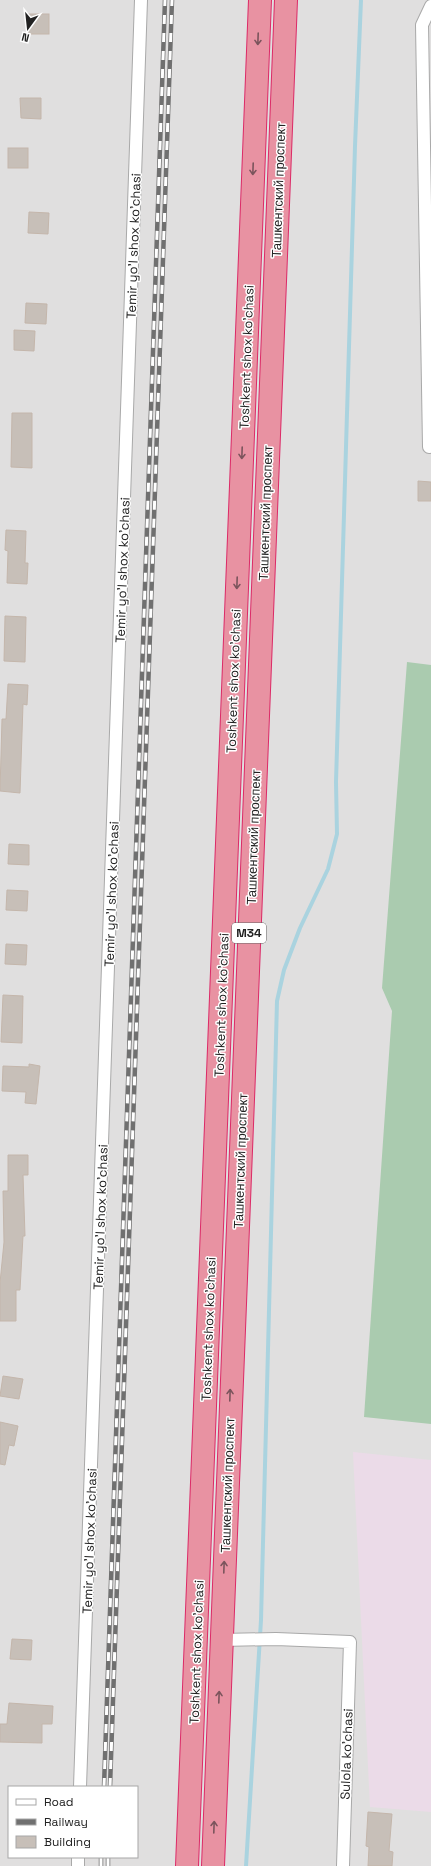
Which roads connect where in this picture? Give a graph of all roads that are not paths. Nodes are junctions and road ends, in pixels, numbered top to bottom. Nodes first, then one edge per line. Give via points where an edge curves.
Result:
1 (142, 0) edge
2 (260, 0) edge
3 (286, 0) edge
4 (431, 6) edge
5 (429, 447) dead end
6 (221, 1640) junction
7 (80, 1786) edge
8 (187, 1866) edge
9 (213, 1866) edge
10 (343, 1866) edge

1 - 7 street, Temir yo'l shox ko'chasi
2 -> 8 highway, Toshkent shox ko'chasi / M34
6 -> 3 highway, Ташкентский проспект / M34
4 - 5 street via 422,25
9 -> 6 highway, Ташкентский проспект / M34
6 - 10 street, Sulola ko'chasi via 350,1642

